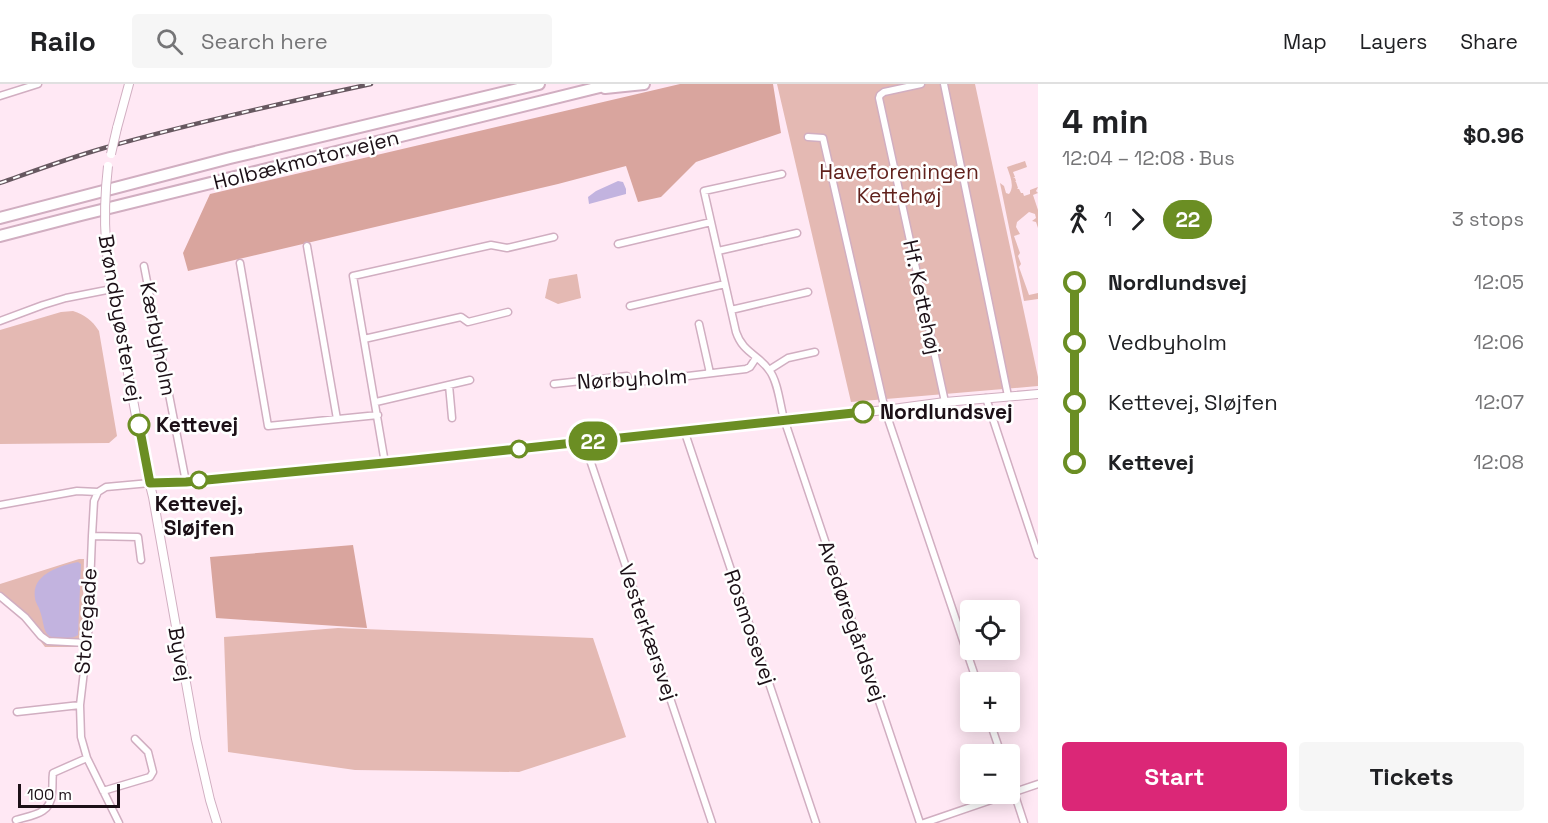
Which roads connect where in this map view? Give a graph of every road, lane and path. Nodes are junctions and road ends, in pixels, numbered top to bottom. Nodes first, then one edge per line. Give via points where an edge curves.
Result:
1 (38, 84) edge
2 (129, 84) edge
3 (539, 84) edge
4 (612, 84) edge
5 (644, 84) edge
6 (921, 84) edge
7 (944, 84) edge
8 (590, 89) junction
9 (0, 96) edge
10 (808, 137) dead end
11 (782, 174) dead end
12 (0, 218) edge
13 (711, 222) junction
14 (797, 233) dead end
15 (0, 236) edge
16 (554, 237) dead end
17 (618, 244) dead end
18 (307, 246) dead end
19 (718, 251) junction
20 (240, 262) dead end
21 (144, 266) dead end
22 (725, 284) junction
23 (112, 289) junction
24 (808, 292) dead end
25 (630, 306) dead end
26 (731, 310) junction
27 (508, 312) dead end
28 (0, 321) edge
29 (699, 324) dead end
30 (364, 339) junction
31 (815, 352) dead end
32 (756, 358) junction
33 (770, 370) junction
34 (710, 374) junction
35 (470, 381) dead end
36 (554, 384) dead end
37 (449, 386) junction
38 (1038, 394) edge
39 (1008, 396) junction
40 (986, 398) junction
41 (376, 402) junction
42 (945, 402) junction
43 (885, 410) junction
44 (378, 415) junction
45 (452, 418) dead end
46 (337, 419) junction
47 (784, 419) junction
48 (684, 430) junction
49 (584, 442) junction
50 (386, 463) junction
51 (186, 482) junction
52 (150, 483) junction
53 (98, 492) junction
54 (0, 505) edge
55 (92, 536) junction
56 (1038, 555) edge
57 (141, 560) dead end
58 (0, 596) edge
59 (87, 643) junction
60 (973, 672) edge
61 (80, 705) junction
62 (17, 712) dead end
63 (135, 739) dead end
64 (87, 758) junction
65 (1038, 784) edge
66 (103, 791) junction
67 (1020, 791) edge
68 (980, 804) edge
69 (1018, 804) edge
70 (16, 820) dead end
71 (118, 823) edge
72 (218, 823) edge
73 (712, 823) edge
74 (816, 823) edge
75 (922, 823) edge
76 (1024, 823) edge

1 - 9 street
2 - 23 street, Brøndbyøstervej, bridge via 108,166 105,200
3 - 12 highway, Holbækmotorvejen
4 - 8 highway, Holbækmotorvejen
5 - 8 highway
6 - 42 street, Hf. Kettehøj via 884,92 879,98
7 - 39 street
8 - 15 highway, Holbækmotorvejen
10 - 43 street via 823,138
11 - 13 street via 704,191
13 - 17 street
13 - 19 street
14 - 19 street
16 - 30 street via 507,248 491,245 353,276
18 - 46 street
19 - 22 street
20 - 46 street via 268,426
21 - 51 street, Kærbyholm
22 - 25 street
22 - 26 street
23 - 28 street via 51,302
23 - 52 street, Brøndbyøstervej
24 - 26 street
26 - 32 street via 738,339
27 - 30 street via 468,322 461,317
29 - 34 street, Nørbyholm
30 - 41 street
31 - 33 street via 788,358
32 - 33 street
32 - 34 street, Nørbyholm via 746,369
33 - 47 street, Avedøregårdsvej
34 - 36 street, Nørbyholm via 630,383 627,376
35 - 37 street
37 - 41 street
37 - 45 street
38 - 39 street
39 - 40 street
40 - 42 street
40 - 56 street
41 - 44 street
42 - 43 street
43 - 47 street
43 - 60 street
44 - 46 street
44 - 50 street
47 - 48 street
47 - 75 street, Avedøregårdsvej
48 - 49 street
48 - 74 street, Rosmosevej
49 - 50 street
49 - 73 street, Vesterkærsvej
50 - 51 street
51 - 52 street
52 - 53 street via 106,487
52 - 72 street, Byvej via 196,739
53 - 54 street via 77,491
53 - 55 street, Storegade
55 - 57 street via 138,537
55 - 59 street, Storegade
58 - 59 street via 48,641
59 - 61 street, Storegade
61 - 62 street, Storegade
61 - 64 street, Storegade via 81,737
63 - 66 street via 148,752 153,772 150,777
64 - 66 street, Storegade
64 - 70 street via 54,773 46,810
65 - 67 street
66 - 71 street, Storegade
68 - 75 street
69 - 76 street

